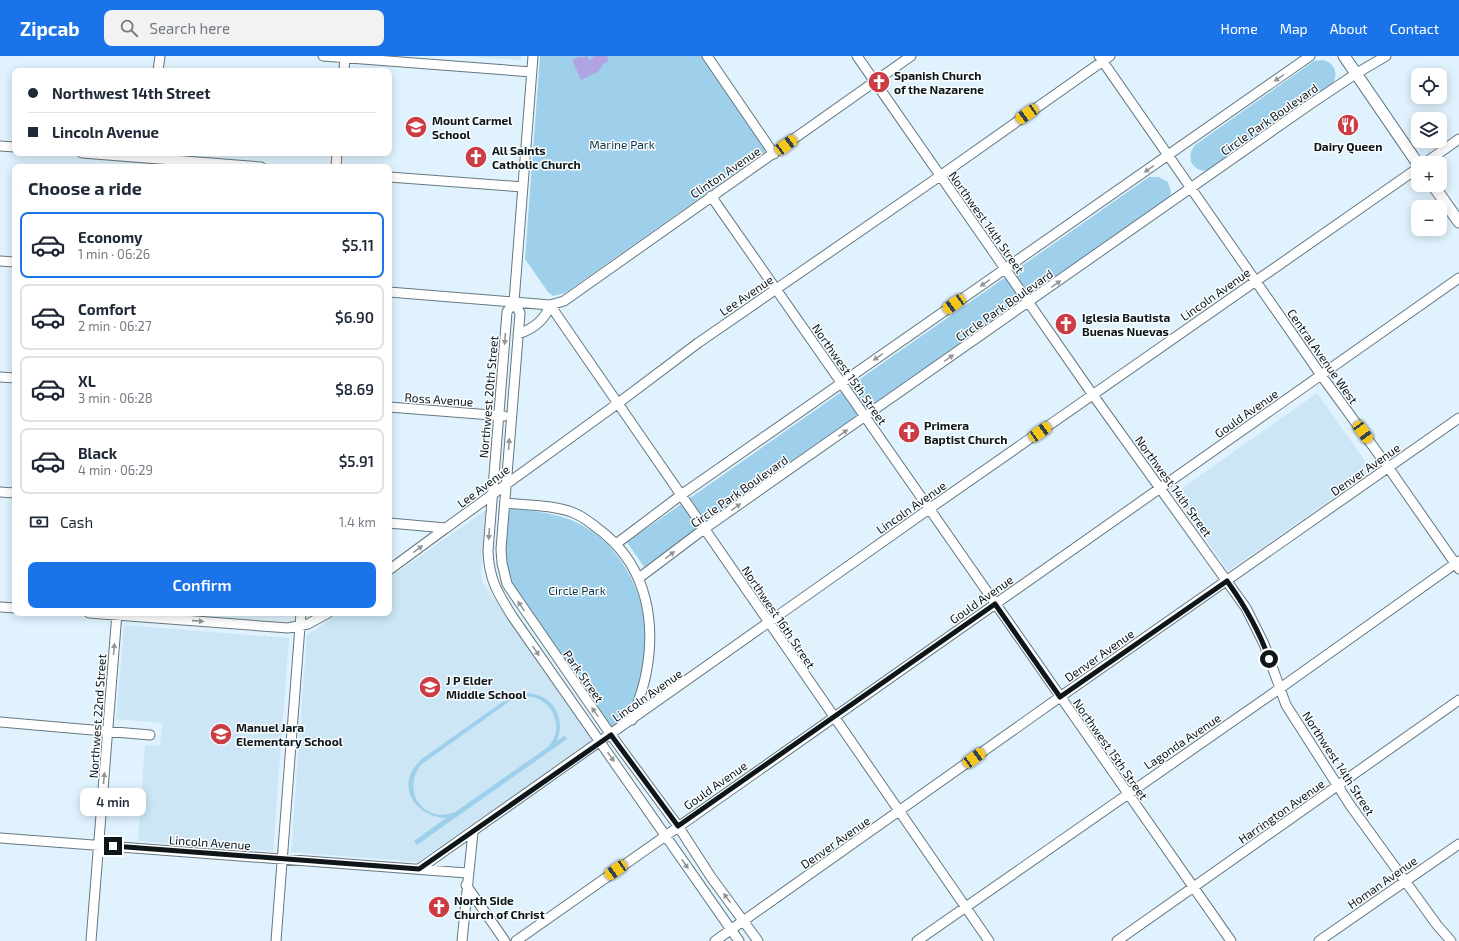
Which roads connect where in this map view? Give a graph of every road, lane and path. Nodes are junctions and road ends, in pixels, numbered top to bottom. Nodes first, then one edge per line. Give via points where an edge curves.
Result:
1 (160, 56) edge
2 (323, 56) edge
3 (533, 56) edge
4 (708, 56) edge
5 (857, 56) edge
6 (911, 56) edge
7 (1310, 56) edge
8 (1344, 56) edge
9 (1386, 56) edge
10 (345, 57) edge
11 (1104, 58) edge
12 (158, 68) edge
13 (344, 68) edge
14 (532, 72) junction
15 (1357, 73) junction
16 (874, 82) junction
17 (1459, 139) edge
18 (0, 146) edge
19 (12, 147) edge
20 (774, 154) junction
21 (112, 156) edge
22 (1168, 156) junction
23 (1413, 156) edge
24 (1435, 156) edge
25 (152, 160) edge
26 (214, 164) edge
27 (1411, 173) edge
28 (940, 176) junction
29 (392, 177) edge
30 (523, 187) junction
31 (1191, 188) junction
32 (1438, 192) edge
33 (711, 196) junction
34 (1459, 222) edge
35 (0, 261) edge
36 (12, 262) edge
37 (1005, 269) junction
38 (1459, 278) edge
39 (1255, 281) junction
40 (776, 289) junction
41 (392, 292) edge
42 (514, 302) junction
43 (1029, 303) junction
44 (550, 305) junction
45 (518, 334) junction
46 (1321, 375) junction
47 (0, 377) edge
48 (12, 378) edge
49 (841, 383) junction
50 (1094, 394) junction
51 (617, 404) junction
52 (392, 407) edge
53 (499, 415) junction
54 (511, 416) junction
55 (865, 418) junction
56 (1459, 418) edge
57 (1388, 467) junction
58 (506, 483) junction
59 (1161, 488) junction
60 (0, 492) edge
61 (12, 493) edge
62 (492, 495) junction
63 (681, 495) junction
64 (505, 503) junction
65 (929, 509) junction
66 (392, 523) edge
67 (446, 528) junction
68 (704, 529) junction
69 (616, 544) junction
70 (1458, 564) edge
71 (392, 568) edge
72 (639, 578) junction
73 (1227, 581) junction
74 (995, 604) junction
75 (0, 607) edge
76 (12, 608) edge
77 (117, 616) edge
78 (141, 616) edge
79 (300, 616) edge
80 (323, 616) edge
81 (769, 624) junction
82 (299, 626) junction
83 (1279, 689) junction
84 (1060, 697) junction
85 (1459, 700) edge
86 (833, 717) junction
87 (632, 720) junction
88 (0, 722) edge
89 (108, 731) junction
90 (150, 735) dead end
91 (611, 735) junction
92 (601, 743) junction
93 (1338, 786) junction
94 (1127, 793) junction
95 (900, 811) junction
96 (678, 826) junction
97 (473, 832) junction
98 (666, 835) junction
99 (0, 838) edge
100 (1459, 844) edge
101 (99, 845) junction
102 (281, 860) junction
103 (419, 869) junction
104 (467, 873) junction
105 (1405, 881) junction
106 (466, 885) junction
107 (1193, 887) junction
108 (966, 907) junction
109 (744, 920) junction
110 (731, 929) junction
111 (1330, 933) junction
112 (91, 941) edge
113 (276, 941) edge
114 (462, 941) edge
115 (505, 941) edge
116 (516, 941) edge
117 (715, 941) edge
118 (739, 941) edge
119 (758, 941) edge
120 (917, 941) edge
121 (989, 941) edge
122 (1117, 941) edge
123 (1230, 941) edge
124 (1319, 941) edge
125 (1336, 941) edge
126 (1451, 941) edge

1 - 12 street
2 - 10 street
3 - 14 street, Northwest 20th Street
4 - 20 street
5 - 16 street, Northwest 14th Street
6 - 16 street, Clinton Avenue
7 -> 22 street
8 - 15 main road
9 - 15 street, Circle Park Boulevard
10 - 13 street
10 - 14 street
11 - 22 street, Central Avenue West
11 - 28 street, Lee Avenue
14 - 30 street, Northwest 20th Street
15 - 23 main road
15 - 31 street, Circle Park Boulevard
16 - 20 street, Clinton Avenue
16 - 28 street, Northwest 14th Street
17 - 24 street
18 - 19 street
20 - 33 street, Clinton Avenue
21 - 25 street
22 - 31 street, Central Avenue West
22 -> 37 street
25 - 26 street
27 - 39 street, Lincoln Avenue
28 - 37 street, Northwest 14th Street
28 - 40 street, Lee Avenue
29 - 30 street
30 - 42 street, Northwest 20th Street
31 - 39 street, Central Avenue West
43 -> 31 street, Circle Park Boulevard
32 - 34 main road
33 - 40 street, Northwest 15th Street
33 - 44 street, Clinton Avenue via 564,300
35 - 36 street
37 - 43 street, Northwest 14th Street
37 -> 49 street
38 - 46 street, Gould Avenue
39 - 46 street, Central Avenue West
39 - 50 street, Lincoln Avenue
40 - 49 street, Northwest 15th Street
40 - 51 street, Lee Avenue
41 - 42 street, Clinton Avenue
42 - 44 street, Clinton Avenue
42 - 45 street, Northwest 20th Street via 520,313
42 -> 53 street, Northwest 20th Street via 507,312
43 - 50 street, Northwest 14th Street
55 -> 43 street, Circle Park Boulevard
44 - 45 street via 544,319 526,332
44 - 51 street, Northwest 16th Street
45 - 54 street, Northwest 20th Street
46 - 57 street, Central Avenue West
46 - 59 street, Gould Avenue
47 - 48 street
49 - 55 street, Northwest 15th Street
49 - 63 street
50 - 59 street, Northwest 14th Street
50 - 65 street, Lincoln Avenue
51 - 58 street, Lee Avenue
51 - 63 street, Northwest 16th Street
52 - 53 street, Ross Avenue
53 - 54 street, Ross Avenue
53 - 62 street, Northwest 20th Street
58 -> 54 street, Northwest 20th Street
55 - 65 street, Northwest 15th Street
68 -> 55 street, Circle Park Boulevard
56 - 57 street, Denver Avenue
57 - 70 street, Central Avenue West
57 - 73 street, Denver Avenue
58 - 62 street, Lee Avenue
58 - 64 street, Park Street
59 - 73 street, Northwest 14th Street
59 - 74 street, Gould Avenue
60 - 61 street
62 - 67 street, Lee Avenue
62 -> 92 street, Park Street via 488,551 494,586 512,616
63 - 68 street, Northwest 16th Street
63 - 69 street
64 - 69 street via 574,513
91 -> 64 street, Park Street via 507,584 501,549
65 - 74 street, Northwest 15th Street
65 - 81 street, Lincoln Avenue
66 - 67 street
71 -> 67 street, Lee Avenue
72 -> 68 street, Circle Park Boulevard
68 - 81 street, Northwest 16th Street
69 - 72 street
70 - 83 street, Lagonda Avenue
72 - 87 street via 647,604 649,650 644,683
73 - 83 street, Northwest 14th Street via 1246,608 1264,644
73 - 84 street, Denver Avenue
74 - 84 street, Northwest 15th Street
74 - 86 street, Gould Avenue
75 - 76 street
89 -> 77 street, Northwest 22nd Street
78 -> 82 street via 288,628
79 - 82 street
80 - 82 street
81 - 86 street, Northwest 16th Street
81 - 87 street, Lincoln Avenue
82 - 102 street
83 - 93 street, Northwest 14th Street via 1286,705
83 - 94 street, Lagonda Avenue
84 - 94 street, Northwest 15th Street
84 - 95 street, Denver Avenue
85 - 93 street, Harrington Avenue
86 - 95 street, Northwest 16th Street
86 - 96 street, Gould Avenue
87 - 91 street, Lincoln Avenue
88 - 89 street
89 - 90 street
101 -> 89 street, Northwest 22nd Street
91 - 92 street, Lincoln Avenue
91 - 96 street, Park Street
92 - 97 street, Lincoln Avenue
92 -> 98 street, Park Street
93 - 105 street, Northwest 14th Street
93 - 107 street, Harrington Avenue
94 - 107 street, Northwest 15th Street
94 - 108 street, Lagonda Avenue
95 - 108 street, Northwest 16th Street
95 - 109 street, Denver Avenue
96 - 98 street, Gould Avenue
109 -> 96 street, Park Street via 710,877
97 - 103 street, Lincoln Avenue
97 - 104 street
98 -> 110 street, Park Street
98 - 116 street, Gould Avenue
99 - 101 street, Lincoln Avenue
100 - 105 street, Homan Avenue
101 - 102 street, Lincoln Avenue
101 - 112 street, Northwest 22nd Street
102 - 103 street, Lincoln Avenue
102 - 113 street
103 - 104 street, Lincoln Avenue
104 - 106 street
105 - 111 street, Homan Avenue
105 - 126 street, Northwest 14th Street
106 - 114 street
106 - 115 street
107 - 122 street, Harrington Avenue
107 - 123 street, Northwest 15th Street
108 - 120 street, Lagonda Avenue
108 - 121 street, Northwest 16th Street
109 - 110 street, Denver Avenue
109 - 119 street, Park Street
110 - 117 street, Denver Avenue
110 - 118 street, Park Street
111 - 124 street, Homan Avenue
111 - 125 street

